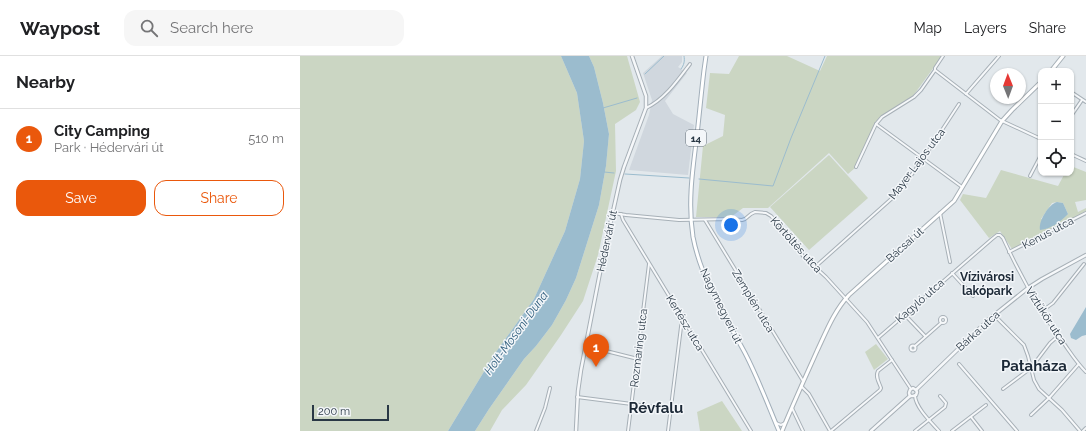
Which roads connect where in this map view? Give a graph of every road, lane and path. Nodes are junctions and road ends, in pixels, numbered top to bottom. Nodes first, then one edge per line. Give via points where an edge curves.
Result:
1 (632, 56) edge
2 (706, 56) edge
3 (943, 56) edge
4 (999, 56) edge
5 (1063, 56) edge
6 (690, 64) dead end
7 (1053, 68) edge
8 (935, 70) junction
9 (1038, 85) edge
10 (966, 94) junction
11 (1074, 94) edge
12 (1082, 100) junction
13 (1086, 102) edge
14 (959, 104) dead end
15 (646, 108) junction
16 (1074, 112) edge
17 (1002, 121) junction
18 (876, 124) junction
19 (1038, 139) edge
20 (1074, 155) edge
21 (923, 159) junction
22 (1038, 161) edge
23 (1086, 161) edge
24 (856, 167) dead end
25 (1030, 176) dead end
26 (962, 187) junction
27 (613, 213) junction
28 (940, 213) junction
29 (1086, 213) edge
30 (622, 214) junction
31 (691, 220) junction
32 (705, 220) junction
33 (1000, 235) joint
34 (1009, 252) junction
35 (1086, 254) edge
36 (950, 262) dead end
37 (650, 264) junction
38 (1084, 264) dead end
39 (815, 267) junction
40 (952, 273) junction
41 (1028, 288) junction
42 (973, 296) dead end
43 (846, 299) junction
44 (1042, 311) junction
45 (905, 315) junction
46 (682, 318) junction
47 (998, 319) dead end
48 (941, 323) dead end
49 (925, 336) junction
50 (1058, 336) junction
51 (878, 338) junction
52 (586, 346) junction
53 (915, 346) dead end
54 (638, 359) junction
55 (892, 360) junction
56 (959, 364) dead end
57 (1078, 365) junction
58 (1030, 368) junction
59 (1086, 372) edge
60 (803, 381) junction
61 (801, 386) junction
62 (550, 388) dead end
63 (911, 389) junction
64 (1003, 389) dead end
65 (916, 390) junction
66 (910, 396) junction
67 (915, 396) junction
68 (940, 396) dead end
69 (577, 397) junction
70 (1049, 398) junction
71 (632, 404) junction
72 (986, 405) dead end
73 (792, 408) junction
74 (671, 409) junction
75 (1031, 415) dead end
76 (971, 417) junction
77 (929, 419) junction
78 (774, 420) junction
79 (787, 420) junction
80 (1086, 428) edge
81 (536, 431) edge
82 (576, 431) edge
83 (628, 431) edge
84 (668, 431) edge
85 (751, 431) edge
86 (779, 431) edge
87 (782, 431) edge
88 (803, 431) edge
89 (831, 431) edge
90 (871, 431) edge
91 (915, 431) edge
92 (939, 431) edge
93 (952, 431) edge
94 (982, 431) edge
95 (1017, 431) edge
96 (1080, 431) edge
97 (1083, 431) edge

1 - 15 street, Hédervári út via 646,96
2 - 31 main road, Nagymegyeri út / 14 via 691,180
3 - 8 street
4 - 10 street
5 - 7 main road
6 - 15 street via 660,99
8 - 10 street
8 - 18 street via 914,97 882,117
9 - 17 main road, Bácsai út
10 - 17 street
11 - 12 street
12 - 13 street
12 - 16 street
14 - 21 street, Mayer Lajos utca
15 - 27 street, Hédervári út via 624,166
17 - 19 street
17 - 26 main road, Bácsai út
18 - 21 street
18 - 24 street
20 - 23 street
21 - 26 street
21 - 39 street, Mayer Lajos utca via 891,200
22 - 25 street
26 - 28 main road, Bácsai út via 954,201
27 - 30 street
27 - 52 street, Hédervári út
28 - 36 street
28 - 43 main road, Bácsai út
29 - 34 street, Kenus utca
30 - 31 street
30 - 37 street, Kertész utca via 623,220
31 - 32 street, Körtöltés utca
31 - 78 main road, Nagymegyeri út / 14 via 696,248 707,281 745,354
32 - 39 street, Körtöltés utca via 742,220 755,212 768,214 777,221 803,256
32 - 60 street, Zemplén utca
33 - 34 street, Víztükör utca
33 - 40 street, Kagyló utca
34 - 41 street, Víztükör utca
35 - 41 street, Bárka utca
37 - 46 street, Kertész utca
37 - 54 street, Rozmaring utca
38 - 44 street via 1053,303
39 - 43 street, Körtöltés utca
40 - 42 street
40 - 45 street, Kagyló utca
41 - 44 street, Víztükör utca
41 - 65 street, Bárka utca via 988,320
43 - 51 street, Körtöltés utca
43 - 60 main road, Bácsai út via 830,323
44 - 50 street, Víztükör utca
45 - 49 street
45 - 51 street, Kagyló utca
46 - 74 street
46 - 85 street, Kertész utca
47 - 58 street via 1024,345
48 - 49 street
49 - 53 street
50 - 57 street, Víztükör utca
50 - 58 street
51 - 55 street, Körtöltés utca
52 - 54 street
52 - 69 street, Hédervári út
54 - 71 street, Rozmaring utca
55 - 63 street, Körtöltés utca
55 - 89 street via 876,374 880,390
56 - 95 street
57 - 59 street, Víztükör utca
57 - 70 street
58 - 64 street
58 - 70 street via 1039,389
60 - 61 main road, Bácsai út
61 - 73 main road, Bácsai út
61 - 89 street via 809,394
62 - 81 street
63 - 65 street
63 - 66 street
65 - 67 street
66 - 67 street
66 - 90 street
67 - 77 street via 915,400
68 - 77 street via 946,403 945,407
69 - 71 street
69 - 82 street, Hédervári út
70 - 75 street
70 - 96 street
71 - 74 street
71 - 83 street, Rozmaring utca
72 - 76 street
73 - 79 main road, Bácsai út
73 - 88 street
74 - 84 street
76 - 93 street
76 - 94 street
77 - 91 street
77 - 92 street
78 - 79 street via 781,425
78 - 86 main road, Nagymegyeri út / 14
79 - 87 main road, Bácsai út
80 - 97 street

